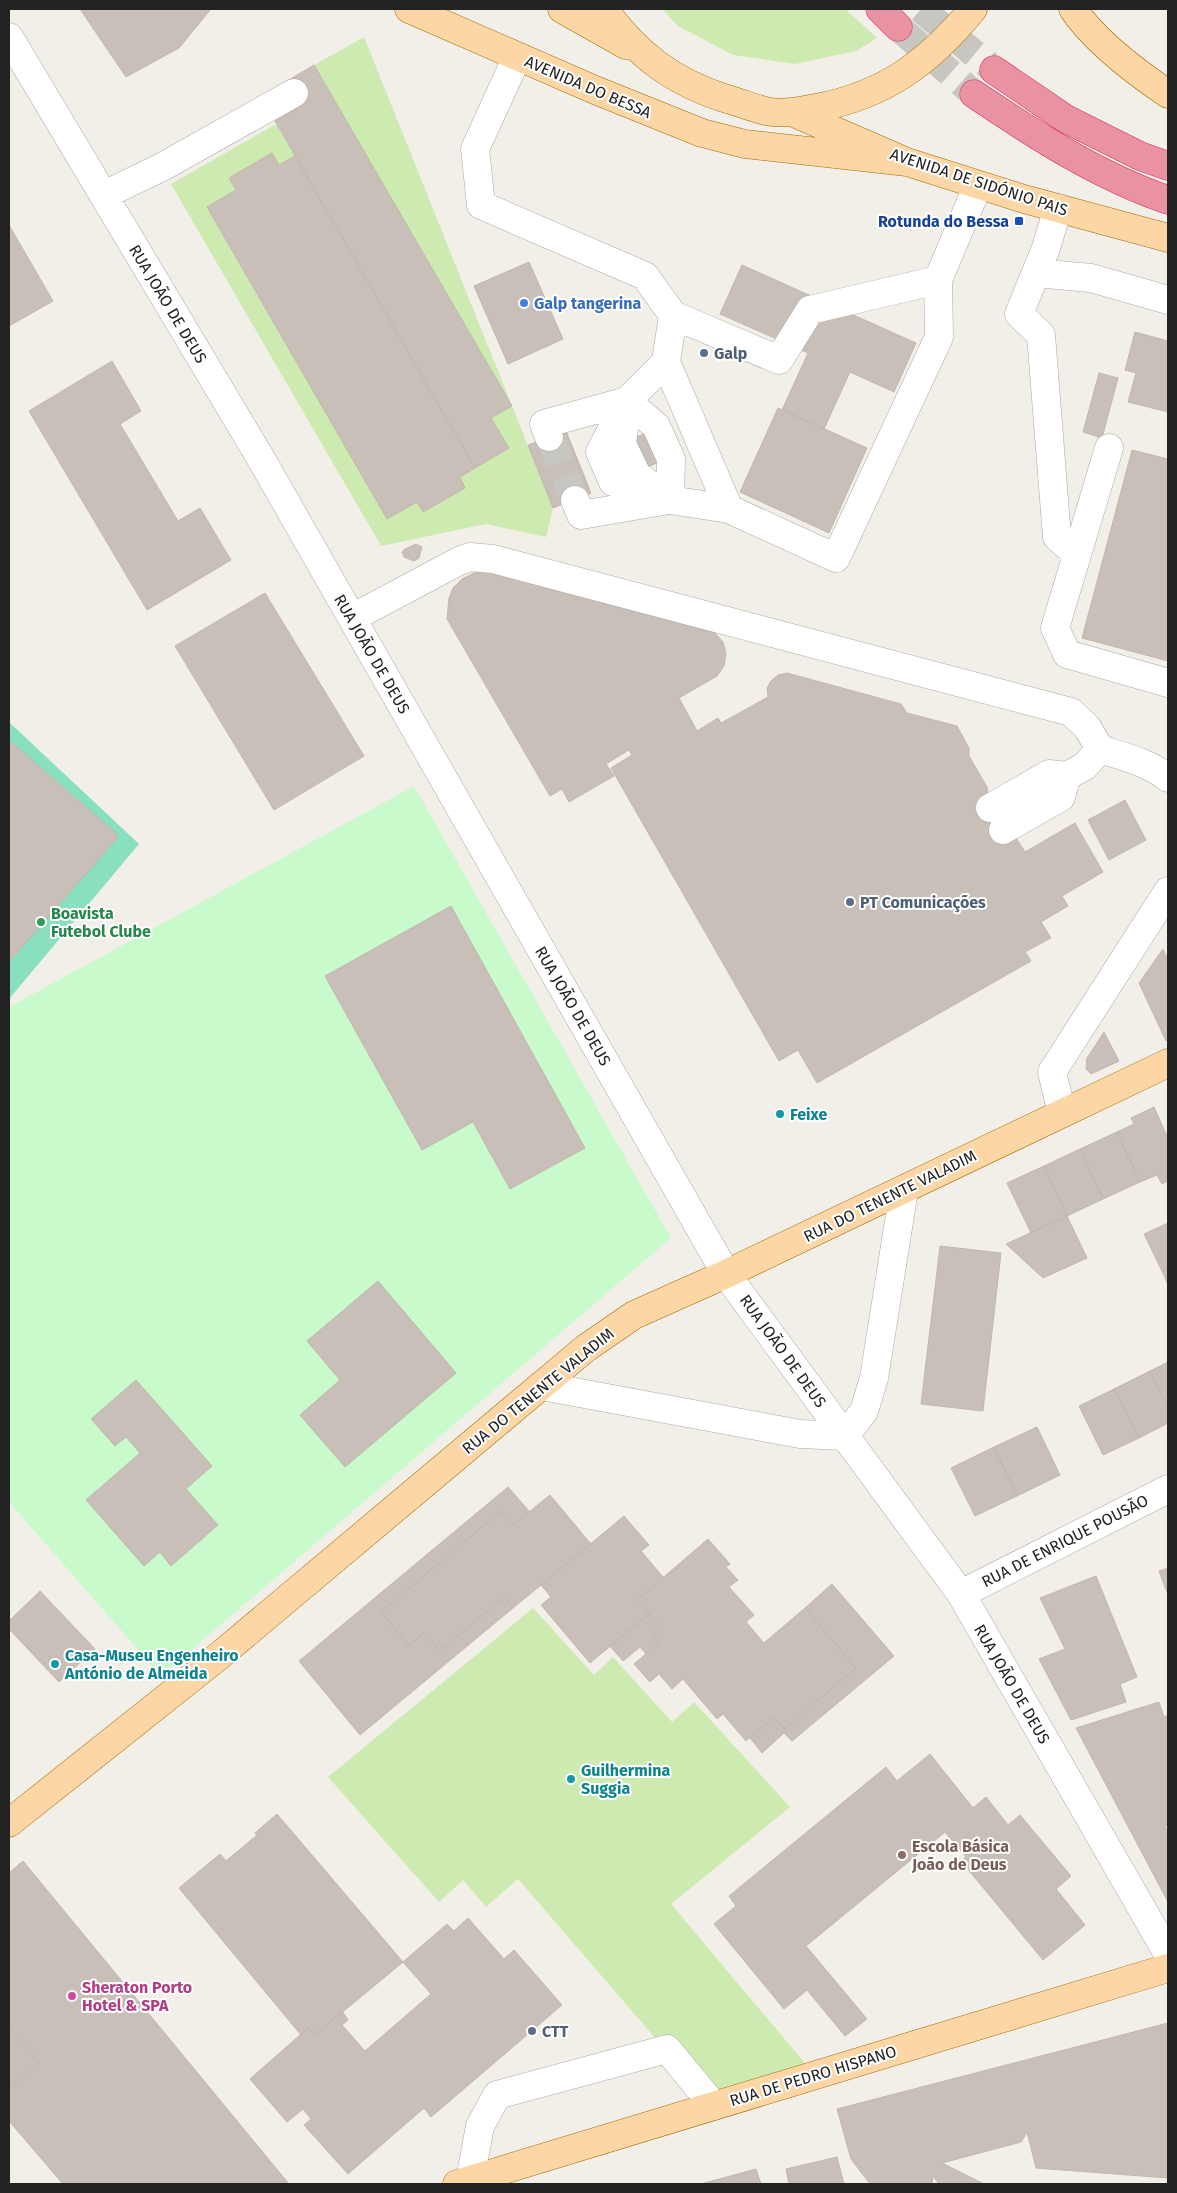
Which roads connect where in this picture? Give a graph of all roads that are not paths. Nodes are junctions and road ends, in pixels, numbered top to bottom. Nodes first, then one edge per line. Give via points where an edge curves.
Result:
1 (409, 9) edge
2 (562, 9) edge
3 (604, 9) edge
4 (973, 9) edge
5 (1073, 9) edge
6 (9, 37) edge
7 (517, 57) junction
8 (652, 60) junction
9 (994, 70) tunnel mouth
10 (294, 93) dead end
11 (974, 94) tunnel mouth
12 (1168, 94) edge
13 (782, 112) junction
14 (702, 133) junction
15 (906, 162) junction
16 (1168, 166) edge
17 (978, 185) junction
18 (104, 195) junction
19 (1168, 200) edge
20 (1058, 208) junction
21 (1168, 238) edge
22 (1036, 273) junction
23 (938, 280) junction
24 (1168, 300) edge
25 (673, 315) junction
26 (666, 362) junction
27 (627, 401) junction
28 (549, 437) tunnel mouth
29 (1109, 448) dead end
30 (575, 500) tunnel mouth
31 (670, 500) junction
32 (729, 509) junction
33 (1077, 554) junction
34 (352, 618) junction
35 (1168, 683) edge
36 (1100, 749) junction
37 (1168, 778) edge
38 (997, 819) dead end
39 (1168, 891) edge
40 (1168, 1063) edge
41 (1062, 1113) junction
42 (904, 1190) junction
43 (726, 1274) junction
44 (542, 1386) junction
45 (845, 1436) junction
46 (1168, 1488) edge
47 (961, 1594) junction
48 (9, 1824) edge
49 (1168, 1954) edge
50 (1168, 1968) edge
51 (714, 2106) junction
52 (464, 2182) edge

1 - 7 main road, AVENIDA DO BESSA
2 - 8 main road
3 - 8 main road via 620,30
4 - 13 main road via 946,42 912,69 877,89 838,104
5 - 12 main road via 1110,47
6 - 18 street, RUA JOÃO DE DEUS
7 - 14 main road, AVENIDA DO BESSA
7 - 25 street via 475,148 481,205 645,276
8 - 13 main road via 677,79 714,94
9 - 16 highway via 1066,119 1140,156
10 - 18 street via 162,167
11 - 19 highway via 1038,137 1087,164
13 - 14 main road
13 - 15 main road, AVENIDA DE SIDÓNIO PAIS
14 - 15 main road via 745,144
15 - 17 main road, AVENIDA DE SIDÓNIO PAIS
17 - 20 main road, AVENIDA DE SIDÓNIO PAIS
17 - 23 street
18 - 34 street, RUA JOÃO DE DEUS
20 - 21 main road, AVENIDA DE SIDÓNIO PAIS
20 - 22 street
22 - 24 street via 1091,278
22 - 33 street via 1019,314 1041,335 1057,537
23 - 25 street via 810,310 779,360
23 - 32 street via 939,337 836,558
25 - 26 street
26 - 27 street
26 - 32 street
27 - 28 street via 544,424
27 - 31 street via 656,426 672,459
27 - 31 street via 622,444 637,475
29 - 33 street
30 - 31 street via 581,515
31 - 32 street
33 - 35 street via 1055,628 1067,654
34 - 36 street via 459,561 470,557 493,559 1071,712 1087,727
34 - 43 street, RUA JOÃO DE DEUS
36 - 37 street via 1140,761
36 - 38 street via 1085,766 1067,776 1049,774
39 - 41 street via 1052,1072
40 - 41 main road, RUA DO TENENTE VALADIM
41 - 42 main road, RUA DO TENENTE VALADIM
42 - 43 main road, RUA DO TENENTE VALADIM
42 - 45 street via 874,1378 864,1411
43 - 44 main road, RUA DO TENENTE VALADIM via 634,1315 586,1348
43 - 45 street, RUA JOÃO DE DEUS
44 - 45 street via 800,1434
44 - 48 main road, RUA DO TENENTE VALADIM via 219,1656
45 - 47 street, RUA JOÃO DE DEUS
46 - 47 street, RUA DE ENRIQUE POUSÃO
47 - 49 street, RUA JOÃO DE DEUS
50 - 51 main road, RUA DE PEDRO HISPANO
51 - 52 main road, RUA DE PEDRO HISPANO
51 - 52 street via 666,2049 497,2095 480,2126

